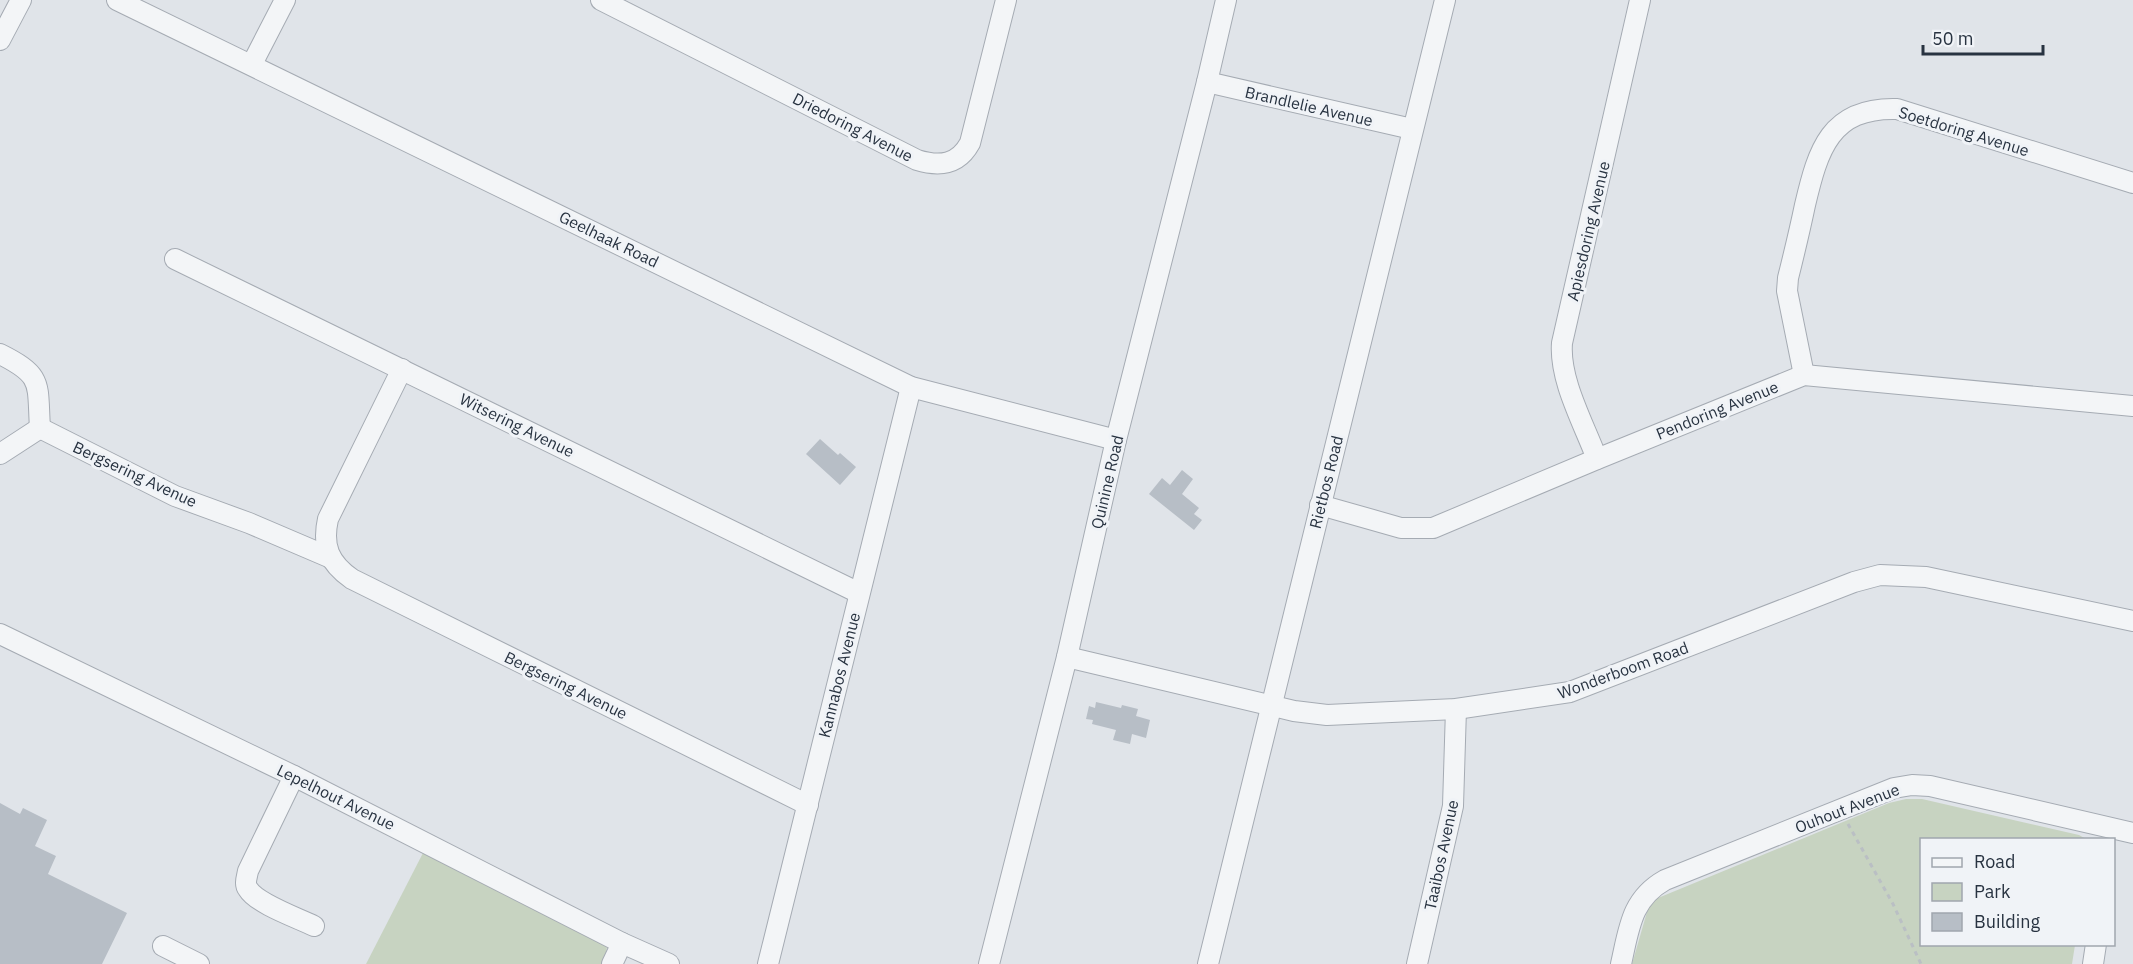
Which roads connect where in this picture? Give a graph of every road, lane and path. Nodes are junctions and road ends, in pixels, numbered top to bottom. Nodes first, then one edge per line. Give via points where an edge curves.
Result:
1 (21, 0) edge
2 (117, 0) edge
3 (285, 0) edge
4 (601, 0) edge
5 (1006, 0) edge
6 (1226, 0) edge
7 (1445, 0) edge
8 (1640, 0) edge
9 (0, 40) edge
10 (252, 64) junction
11 (1207, 82) junction
12 (1412, 129) junction
13 (2133, 183) edge
14 (175, 259) dead end
15 (0, 354) edge
16 (402, 369) junction
17 (1804, 375) junction
18 (910, 387) junction
19 (2133, 406) edge
20 (39, 428) junction
21 (1116, 440) junction
22 (0, 454) edge
23 (1597, 459) junction
24 (1320, 505) junction
25 (331, 558) junction
26 (859, 593) junction
27 (2133, 621) edge
28 (0, 634) edge
29 (1067, 657) junction
30 (1270, 706) junction
31 (1456, 709) junction
32 (294, 776) junction
33 (808, 805) junction
34 (1840, 810) junction
35 (2120, 834) edge
36 (314, 926) dead end
37 (622, 943) junction
38 (163, 946) dead end
39 (2097, 946) edge
40 (199, 964) edge
41 (612, 964) edge
42 (669, 964) edge
43 (768, 964) edge
44 (989, 964) edge
45 (1208, 964) edge
46 (1417, 964) edge
47 (1621, 964) edge
48 (1921, 964) edge
49 (2093, 964) edge

1 - 9 street
2 - 10 street, Geelhaak Road
3 - 10 street
4 - 5 street, Driedoring Avenue via 917,159 940,164 954,162 970,143
6 - 11 street, Quinine Road
7 - 12 street, Rietbos Road
8 - 23 street, Apiesdoring Avenue via 1562,349 1567,380
10 - 18 street, Geelhaak Road
11 - 12 street, Brandlelie Avenue
11 - 21 street, Quinine Road
12 - 24 street, Rietbos Road
13 - 17 street, Soetdoring Avenue via 1916,114 1881,109 1852,118 1827,138 1820,151 1788,278 1787,291
14 - 16 street, Witsering Avenue
15 - 20 street via 23,365 34,377
16 - 25 street via 328,519 325,531
16 - 26 street, Witsering Avenue
17 - 19 street, Pendoring Avenue
17 - 23 street, Pendoring Avenue
18 - 21 street, Geelhaak Road
18 - 26 street, Kannabos Avenue
20 - 22 street
20 - 25 street, Bergsering Avenue via 175,496
21 - 29 street, Quinine Road
23 - 24 street, Pendoring Avenue via 1433,528 1401,528
24 - 30 street, Rietbos Road
25 - 33 street, Bergsering Avenue via 352,579
26 - 33 street, Kannabos Avenue
27 - 31 street, Wonderboom Road via 1926,577 1880,575 1570,693
28 - 32 street, Lepelhout Avenue
29 - 30 street, Wonderboom Road
29 - 44 street, Quinine Road
30 - 31 street, Wonderboom Road via 1327,715
30 - 45 street, Rietbos Road
31 - 46 street, Taaibos Avenue via 1453,807
32 - 36 street via 246,882 247,888 261,900
32 - 37 street, Lepelhout Avenue
33 - 43 street, Kannabos Avenue
34 - 35 street, Ouhout Avenue via 1894,788 1920,785
34 - 47 street, Ouhout Avenue via 1654,886 1634,912
34 - 48 path via 1893,904
37 - 41 street
37 - 42 street, Lepelhout Avenue
38 - 40 street
39 - 49 street

